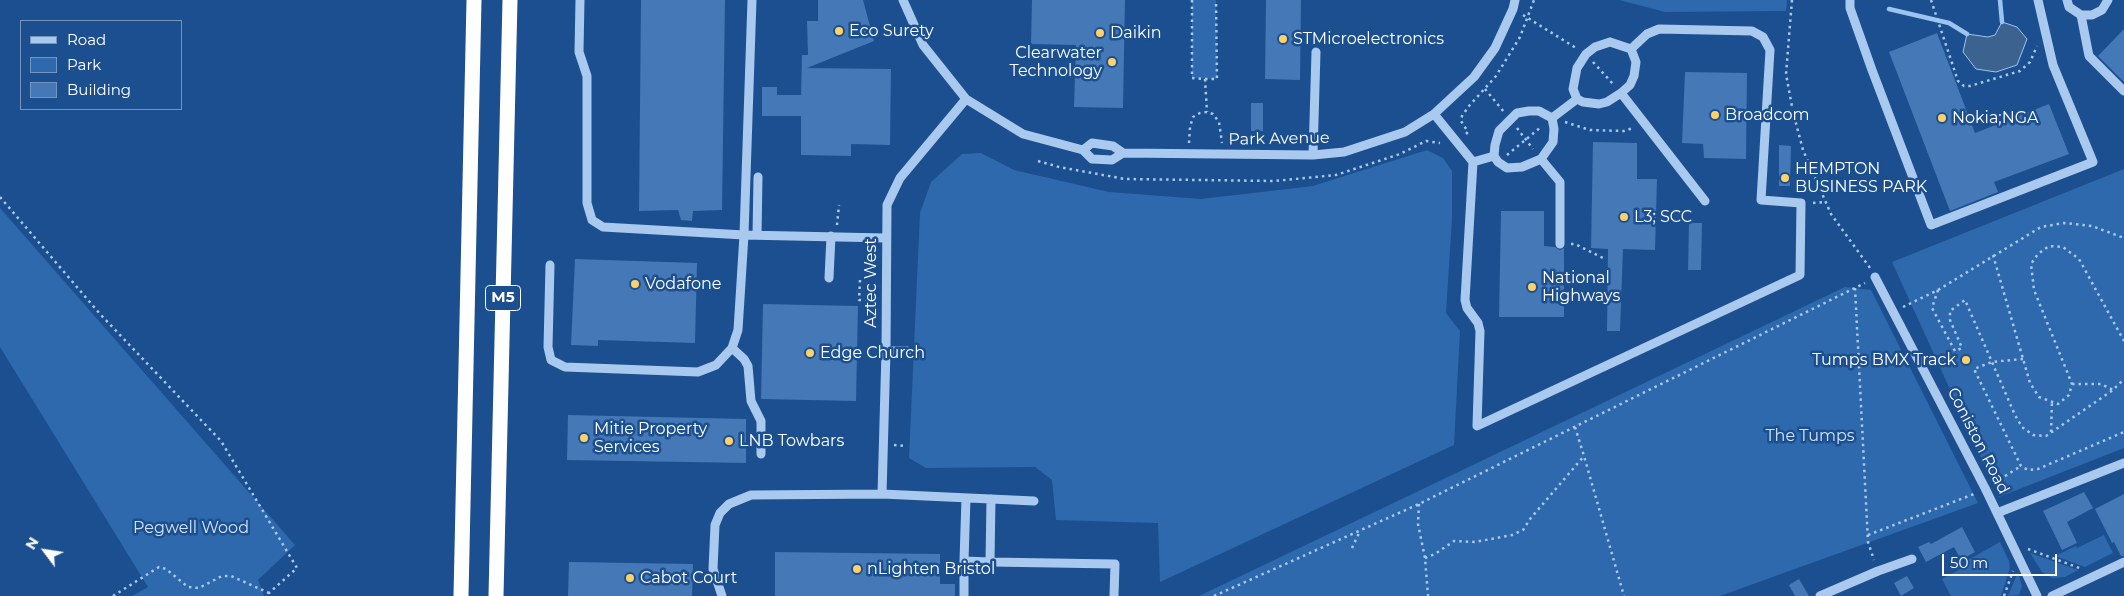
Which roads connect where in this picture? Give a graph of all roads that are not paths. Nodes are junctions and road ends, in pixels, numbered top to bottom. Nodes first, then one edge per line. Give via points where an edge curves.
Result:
1 (474, 0) edge
2 (510, 0) edge
3 (580, 0) edge
4 (752, 0) edge
5 (903, 0) edge
6 (1850, 0) edge
7 (2038, 0) edge
8 (2067, 0) edge
9 (2108, 0) edge
10 (1514, 4) edge
11 (2081, 15) junction
12 (1631, 48) junction
13 (1316, 52) dead end
14 (2124, 91) edge
15 (1621, 93) junction
16 (966, 99) junction
17 (1577, 99) junction
18 (1434, 114) junction
19 (1552, 118) junction
20 (1083, 150) junction
21 (1123, 153) junction
22 (1313, 155) junction
23 (1496, 159) junction
24 (1541, 159) junction
25 (1473, 162) junction
26 (758, 177) dead end
27 (1705, 200) dead end
28 (744, 234) junction
29 (757, 235) junction
30 (833, 236) junction
31 (886, 238) junction
32 (1560, 244) road end
33 (550, 265) dead end
34 (1875, 277) road end
35 (829, 278) dead end
36 (732, 348) junction
37 (886, 351) junction
38 (907, 351) dead end
39 (761, 454) dead end
40 (2124, 463) edge
41 (882, 494) junction
42 (966, 498) junction
43 (991, 499) junction
44 (1034, 501) dead end
45 (1997, 513) junction
46 (1912, 560) dead end
47 (964, 561) junction
48 (990, 562) junction
49 (2124, 562) edge
50 (460, 596) edge
51 (496, 596) edge
52 (722, 596) edge
53 (964, 596) edge
54 (1114, 596) edge
55 (1820, 596) edge
56 (2038, 596) edge
57 (2052, 596) edge

1 - 50 highway, M5
2 - 51 highway, M5
3 - 28 street via 579,52 587,76 587,202 592,220 603,227
4 - 28 street
5 - 16 street, Park Avenue via 923,45
6 - 7 street via 1872,70 1931,225 2093,162 2053,65
8 - 11 street via 2070,7
9 - 11 street via 2102,10 2092,15
10 - 18 street, Park Avenue via 1495,48 1474,77
11 - 14 street via 2089,56
12 - 15 street via 1636,62 1634,76
12 - 17 street via 1610,42 1586,54 1576,68 1573,89
12 - 25 street via 1647,34 1659,29 1752,31 1763,37 1770,50 1762,200 1802,203 1800,275 1477,426 1480,331 1464,300
13 - 22 street
15 - 17 street via 1599,104
15 - 27 street
16 - 20 street, Park Avenue via 1023,134
16 - 31 street, Aztec West via 900,178 887,205
17 - 19 street
18 - 22 street, Park Avenue via 1405,132 1375,143 1344,152
18 - 25 street
19 - 23 street via 1539,111 1518,113 1499,131
19 - 24 street via 1553,142
20 - 21 street, Park Avenue via 1092,143 1113,146
20 - 21 street, Park Avenue via 1092,158 1112,160
21 - 22 street, Park Avenue
23 - 24 street via 1507,168 1522,168
23 - 25 street
24 - 32 street via 1560,182
26 - 29 street
28 - 29 street
28 - 36 street via 738,330
29 - 30 street
30 - 31 street
30 - 35 street
31 - 37 street, Aztec West
33 - 36 street via 548,347 551,360 565,367 698,372 716,365
34 - 45 street, Coniston Road
36 - 39 street via 748,366 751,402 761,421
37 - 38 street
37 - 41 street, Aztec West
40 - 45 street, Coniston Road
41 - 42 street
41 - 52 street via 751,495 730,504 714,525 712,569
42 - 43 street
42 - 47 street
43 - 44 street
43 - 48 street
45 - 56 street, Coniston Road
46 - 55 street
47 - 48 street
47 - 53 street
48 - 54 street via 1115,564
49 - 57 street

